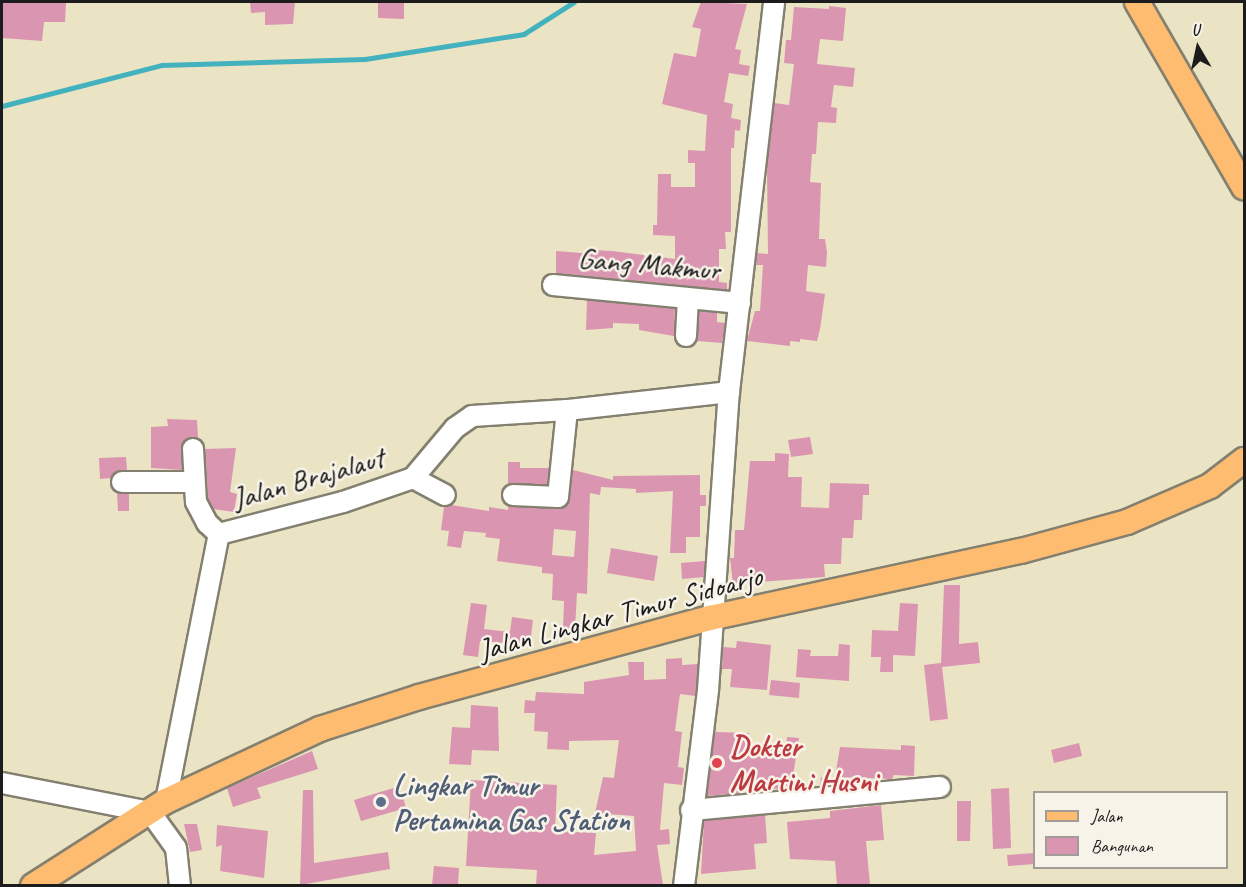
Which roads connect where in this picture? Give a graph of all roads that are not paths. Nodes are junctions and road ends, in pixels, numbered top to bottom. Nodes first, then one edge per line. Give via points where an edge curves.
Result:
1 (774, 2) edge
2 (1137, 2) edge
3 (1245, 187) edge
4 (553, 285) dead end
5 (688, 298) junction
6 (740, 303) junction
7 (686, 336) dead end
8 (730, 385) junction
9 (567, 410) junction
10 (193, 449) dead end
11 (1245, 460) edge
12 (413, 478) junction
13 (122, 482) dead end
14 (192, 482) junction
15 (445, 495) dead end
16 (513, 495) dead end
17 (209, 524) junction
18 (710, 618) junction
19 (2, 783) edge
20 (939, 787) dead end
21 (158, 807) junction
22 (692, 810) junction
23 (33, 885) edge
24 (180, 885) edge
25 (684, 885) edge

1 - 6 street
2 - 3 main road
4 - 5 street, Gang Makmur
5 - 6 street, Gang Makmur
5 - 7 street
6 - 8 street
8 - 9 street, Jalan Brajalaut
8 - 18 street
9 - 12 street, Jalan Brajalaut via 472,416 454,428
9 - 16 street via 558,497
10 - 14 street
11 - 18 main road, Jalan Lingkar Timur Sidoarjo via 1191,496 1127,522 1021,550
12 - 15 street
12 - 17 street, Jalan Brajalaut via 343,502
13 - 14 street
14 - 17 street
17 - 21 street, Jalan Brajalaut
18 - 21 main road, Jalan Lingkar Timur Sidoarjo via 340,722
18 - 22 street via 708,690
19 - 21 street
20 - 22 street
21 - 23 main road, Jalan Lingkar Timur Sidoarjo
21 - 24 street via 176,848
22 - 25 street

